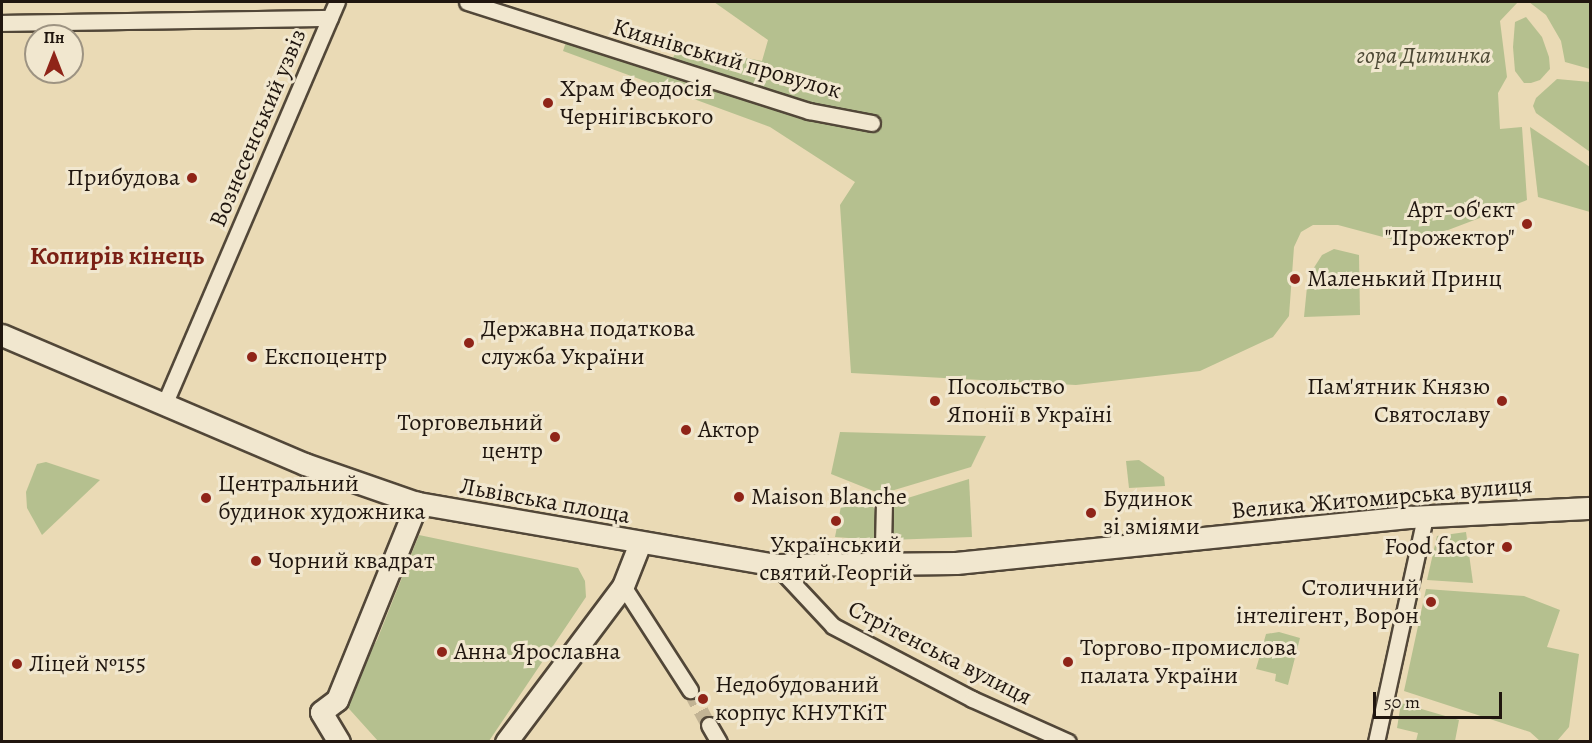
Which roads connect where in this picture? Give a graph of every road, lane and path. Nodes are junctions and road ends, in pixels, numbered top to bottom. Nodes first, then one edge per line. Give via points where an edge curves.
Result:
1 (337, 2) edge
2 (466, 2) edge
3 (330, 18) junction
4 (2, 23) edge
5 (872, 123) dead end
6 (2, 335) edge
7 (164, 405) junction
8 (884, 502) dead end
9 (417, 503) junction
10 (1590, 508) edge
11 (1425, 517) junction
12 (640, 543) junction
13 (776, 566) junction
14 (876, 567) junction
15 (623, 586) junction
16 (690, 690) tunnel mouth
17 (709, 725) tunnel mouth
18 (339, 741) edge
19 (506, 741) edge
20 (719, 741) edge
21 (1068, 741) edge
22 (1376, 741) edge

1 - 3 street, Вознесенський узвіз
2 - 5 street, Киянівський провулок via 809,111
3 - 4 street
3 - 7 street, Вознесенський узвіз
6 - 7 main road, Львівська площа
7 - 9 main road, Львівська площа via 361,486
8 - 14 street via 883,546
9 - 12 main road, Львівська площа
9 - 18 main road via 337,700 321,712
10 - 11 main road, Велика Житомирська вулиця
11 - 14 main road, Велика Житомирська вулиця via 1087,552
11 - 22 street
12 - 13 main road, Велика Житомирська вулиця
12 - 15 main road, Львівська площа
13 - 14 main road, Велика Житомирська вулиця
13 - 21 street, Стрітенська вулиця via 833,626 972,699
15 - 16 street
15 - 19 main road, Львівська площа
17 - 20 street

